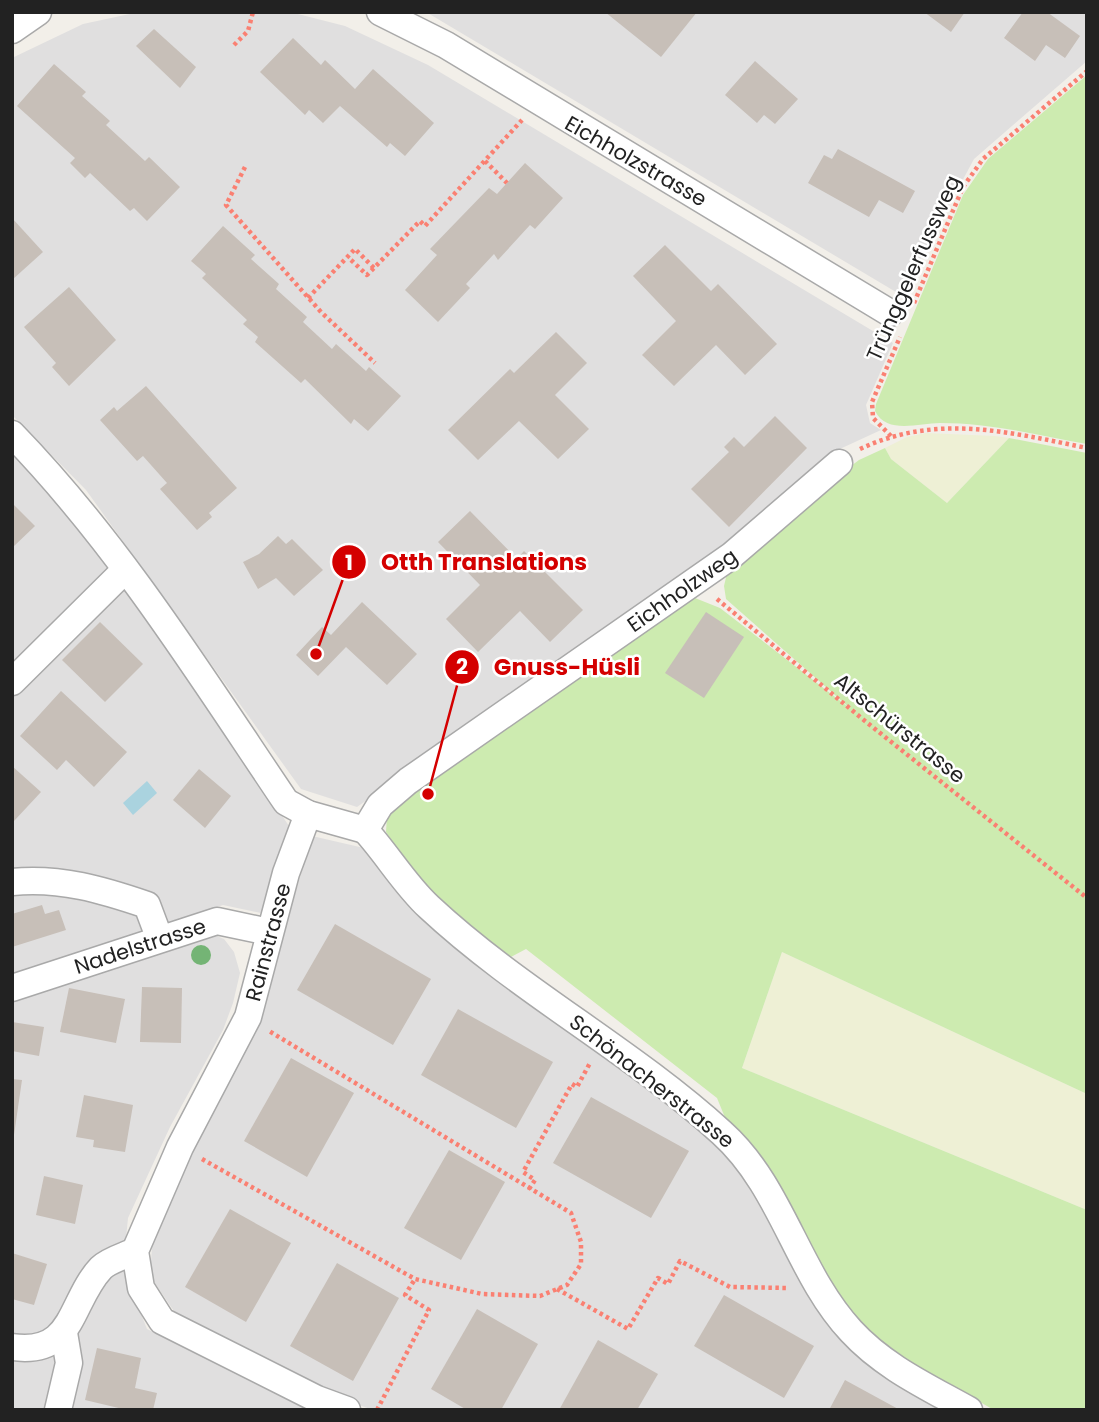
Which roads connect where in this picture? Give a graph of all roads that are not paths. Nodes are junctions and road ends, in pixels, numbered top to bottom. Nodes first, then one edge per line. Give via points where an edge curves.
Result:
1 (38, 12) edge
2 (380, 12) edge
3 (12, 30) edge
4 (901, 319) road end
5 (12, 434) edge
6 (839, 463) road end
7 (125, 570) junction
8 (12, 682) edge
9 (308, 814) junction
10 (365, 830) junction
11 (12, 882) edge
12 (269, 932) junction
13 (159, 937) junction
14 (12, 988) edge
15 (135, 1251) junction
16 (64, 1333) junction
17 (12, 1347) edge
18 (58, 1410) edge
19 (346, 1410) edge
20 (969, 1410) edge

1 - 3 street
2 - 4 street, Eichholzstrasse via 446,45
5 - 7 street
6 - 10 street, Eichholzweg via 761,533 408,781 380,805
7 - 8 street
7 - 9 street via 286,802
9 - 10 street
9 - 12 street, Rainstrasse
10 - 20 street, Schönacherstrasse via 426,905 467,941 722,1133 750,1161 828,1301 851,1332 892,1367
11 - 13 street via 92,886 147,905
12 - 13 street, Nadelstrasse via 217,921
12 - 15 street, Rainstrasse via 248,1017 180,1147
13 - 14 street, Nadelstrasse
15 - 16 street via 102,1267
15 - 19 street via 141,1288 162,1321
16 - 17 street via 40,1348
16 - 18 street via 69,1363

